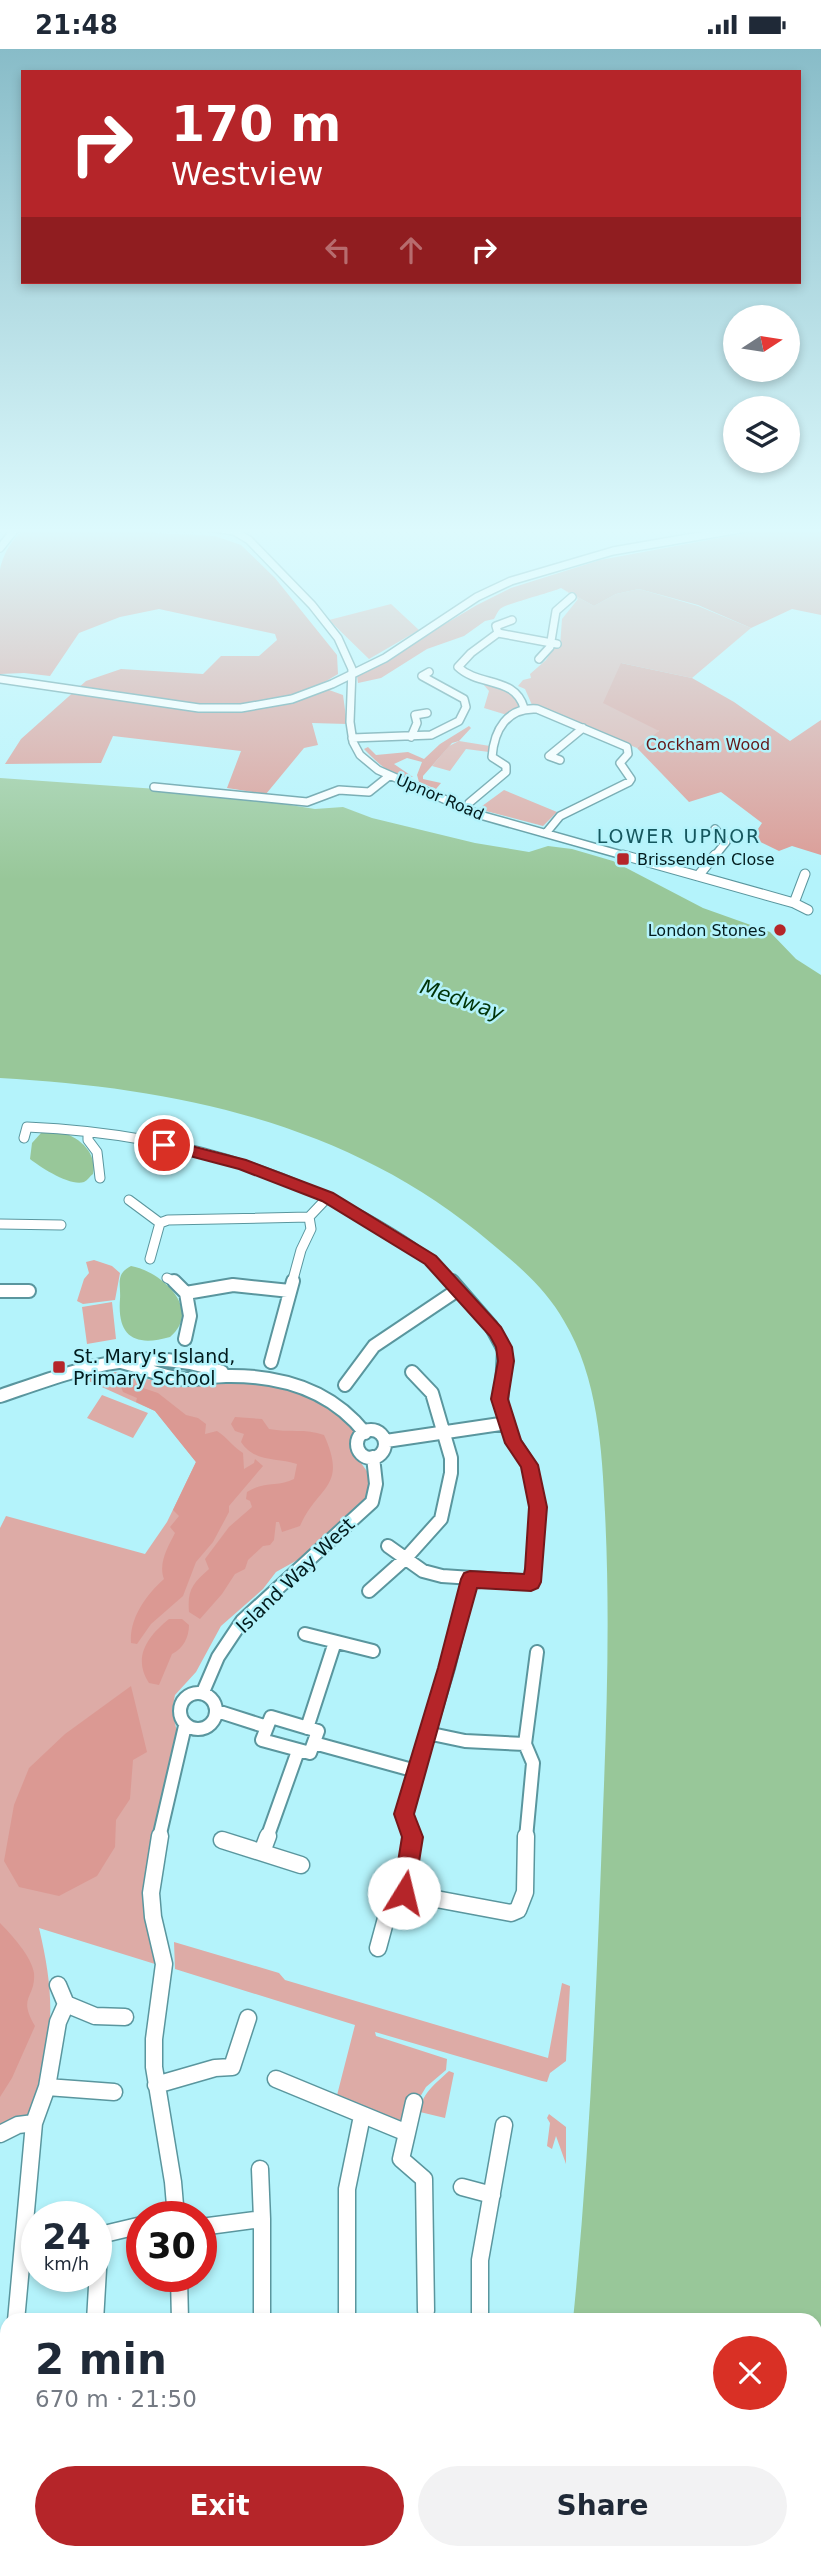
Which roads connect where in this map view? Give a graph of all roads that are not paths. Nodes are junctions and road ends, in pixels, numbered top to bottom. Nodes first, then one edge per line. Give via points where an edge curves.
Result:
1 (342, 645) edge
2 (404, 645) edge
3 (482, 645) edge
4 (551, 645) edge
5 (539, 659) dead end
6 (353, 674) junction
7 (422, 675) dead end
8 (0, 679) edge
9 (332, 684) junction
10 (353, 689) junction
11 (524, 708) junction
12 (427, 713) dead end
13 (583, 728) junction
14 (411, 737) junction
15 (352, 738) junction
16 (560, 760) dead end
17 (390, 776) junction
18 (490, 784) junction
19 (154, 787) dead end
20 (499, 789) dead end
21 (469, 803) dead end
22 (715, 829) dead end
23 (546, 833) junction
24 (805, 874) dead end
25 (698, 876) junction
26 (794, 904) junction
27 (808, 910) dead end
28 (13, 1126) dead end
29 (88, 1132) junction
30 (100, 1178) dead end
31 (328, 1197) junction
32 (129, 1200) dead end
33 (309, 1217) junction
34 (160, 1223) junction
35 (0, 1224) edge
36 (61, 1225) dead end
37 (150, 1259) dead end
38 (167, 1278) dead end
39 (459, 1289) junction
40 (0, 1291) edge
41 (29, 1291) dead end
42 (290, 1291) junction
43 (186, 1293) junction
44 (185, 1339) dead end
45 (121, 1362) junction
46 (271, 1362) dead end
47 (412, 1372) dead end
48 (231, 1375) junction
49 (345, 1385) dead end
50 (1, 1396) edge
51 (507, 1423) junction
52 (365, 1433) junction
53 (444, 1433) junction
54 (386, 1441) junction
55 (373, 1457) junction
56 (388, 1546) dead end
57 (406, 1558) junction
58 (470, 1579) junction
59 (369, 1591) dead end
60 (305, 1634) dead end
61 (335, 1641) junction
62 (373, 1651) dead end
63 (537, 1652) dead end
64 (203, 1692) junction
65 (217, 1711) junction
66 (185, 1726) junction
67 (267, 1727) junction
68 (307, 1728) junction
69 (427, 1733) junction
70 (314, 1743) junction
71 (525, 1744) junction
72 (298, 1751) junction
73 (416, 1771) junction
74 (222, 1840) dead end
75 (262, 1853) junction
76 (301, 1865) dead end
77 (404, 1893) junction
78 (378, 1948) dead end
79 (58, 1985) dead end
80 (66, 2004) junction
81 (125, 2017) dead end
82 (248, 2018) dead end
83 (276, 2079) dead end
84 (156, 2085) junction
85 (47, 2087) junction
86 (114, 2092) dead end
87 (414, 2102) dead end
88 (362, 2116) junction
89 (34, 2123) junction
90 (504, 2125) dead end
91 (407, 2133) junction
92 (0, 2134) edge
93 (260, 2169) dead end
94 (462, 2187) dead end
95 (492, 2195) junction
96 (175, 2201) edge
97 (262, 2220) junction
98 (217, 2225) edge
99 (126, 2229) edge
100 (179, 2292) edge
101 (426, 2311) dead end
102 (17, 2313) edge
103 (95, 2313) edge
104 (180, 2313) edge
105 (262, 2313) edge
106 (347, 2313) edge
107 (480, 2313) edge

1 - 6 street
2 - 6 street
3 - 11 street via 458,667 479,680 513,687
4 - 5 street
6 - 9 street
6 - 10 street
7 - 14 street via 460,696 466,707 453,725 431,735
8 - 9 street via 199,708 254,706 292,699
9 - 10 street
10 - 15 street
11 - 13 street
11 - 18 street via 504,719 499,729 492,757 507,769
12 - 14 street via 415,715
13 - 16 street via 550,755
13 - 23 street via 627,747 628,754 620,763 631,779 624,787 560,816
14 - 15 street
15 - 17 street, Upnor Road via 360,755
17 - 19 street via 367,792 339,790 307,802
17 - 23 street, Upnor Road via 480,815
18 - 20 street
18 - 21 street
22 - 25 street via 726,842
23 - 25 street, Upnor Road
24 - 26 street
25 - 26 street, Upnor Road
26 - 27 street, Upnor Road
28 - 29 street via 26,1132
29 - 30 street via 97,1151
29 - 31 street via 187,1149
31 - 33 street
31 - 39 street via 430,1260
32 - 34 street
33 - 34 street
33 - 42 street via 311,1229
34 - 37 street
35 - 36 street
38 - 43 street
39 - 49 street via 374,1346
39 - 51 street via 504,1347 499,1399
40 - 41 street
42 - 43 street via 233,1285
42 - 46 street
43 - 44 street via 190,1316
45 - 48 street, Island Way West via 179,1378
45 - 48 street, Island Way West via 169,1358
45 - 50 street, Island Way West via 86,1367
47 - 53 street via 432,1394
48 - 52 street, Island Way West via 310,1390 354,1416
51 - 53 street
51 - 58 street via 513,1443 529,1465 538,1507 531,1582
52 - 54 street, Island Way West via 378,1433
52 - 55 street, Island Way West via 357,1447 363,1455
53 - 54 street
53 - 57 street via 451,1473 441,1518
54 - 55 street via 385,1450
55 - 64 street, Island Way West via 376,1484 372,1502 242,1621 218,1657
56 - 57 street
57 - 58 street via 423,1570
57 - 59 street
58 - 69 street
60 - 61 street
61 - 62 street
61 - 68 street
63 - 71 street
64 - 65 street via 213,1698
64 - 66 street via 181,1703 179,1715
65 - 66 street via 204,1727
65 - 67 street
66 - 84 street via 153,1869 153,1917 164,1964 154,2039
67 - 68 street via 271,1717
67 - 72 street via 262,1740
68 - 70 street via 318,1731
69 - 71 street via 465,1741
69 - 73 street
70 - 72 street via 310,1753
70 - 73 street
71 - 77 street via 533,1763 525,1892 519,1910 510,1913
72 - 75 street
73 - 77 street via 404,1814 412,1837
74 - 75 street
75 - 76 street
77 - 78 street via 388,1911
79 - 80 street
80 - 81 street via 96,2016
80 - 85 street via 58,2022
82 - 84 street via 232,2067
83 - 88 street
84 - 96 street
85 - 86 street
85 - 89 street
87 - 91 street
88 - 91 street
88 - 106 street via 347,2189
89 - 92 street
89 - 102 street
90 - 95 street
91 - 101 street via 401,2159 424,2179
93 - 97 street
94 - 95 street
95 - 107 street via 480,2260
97 - 98 street
97 - 105 street
99 - 103 street via 100,2235
100 - 104 street

